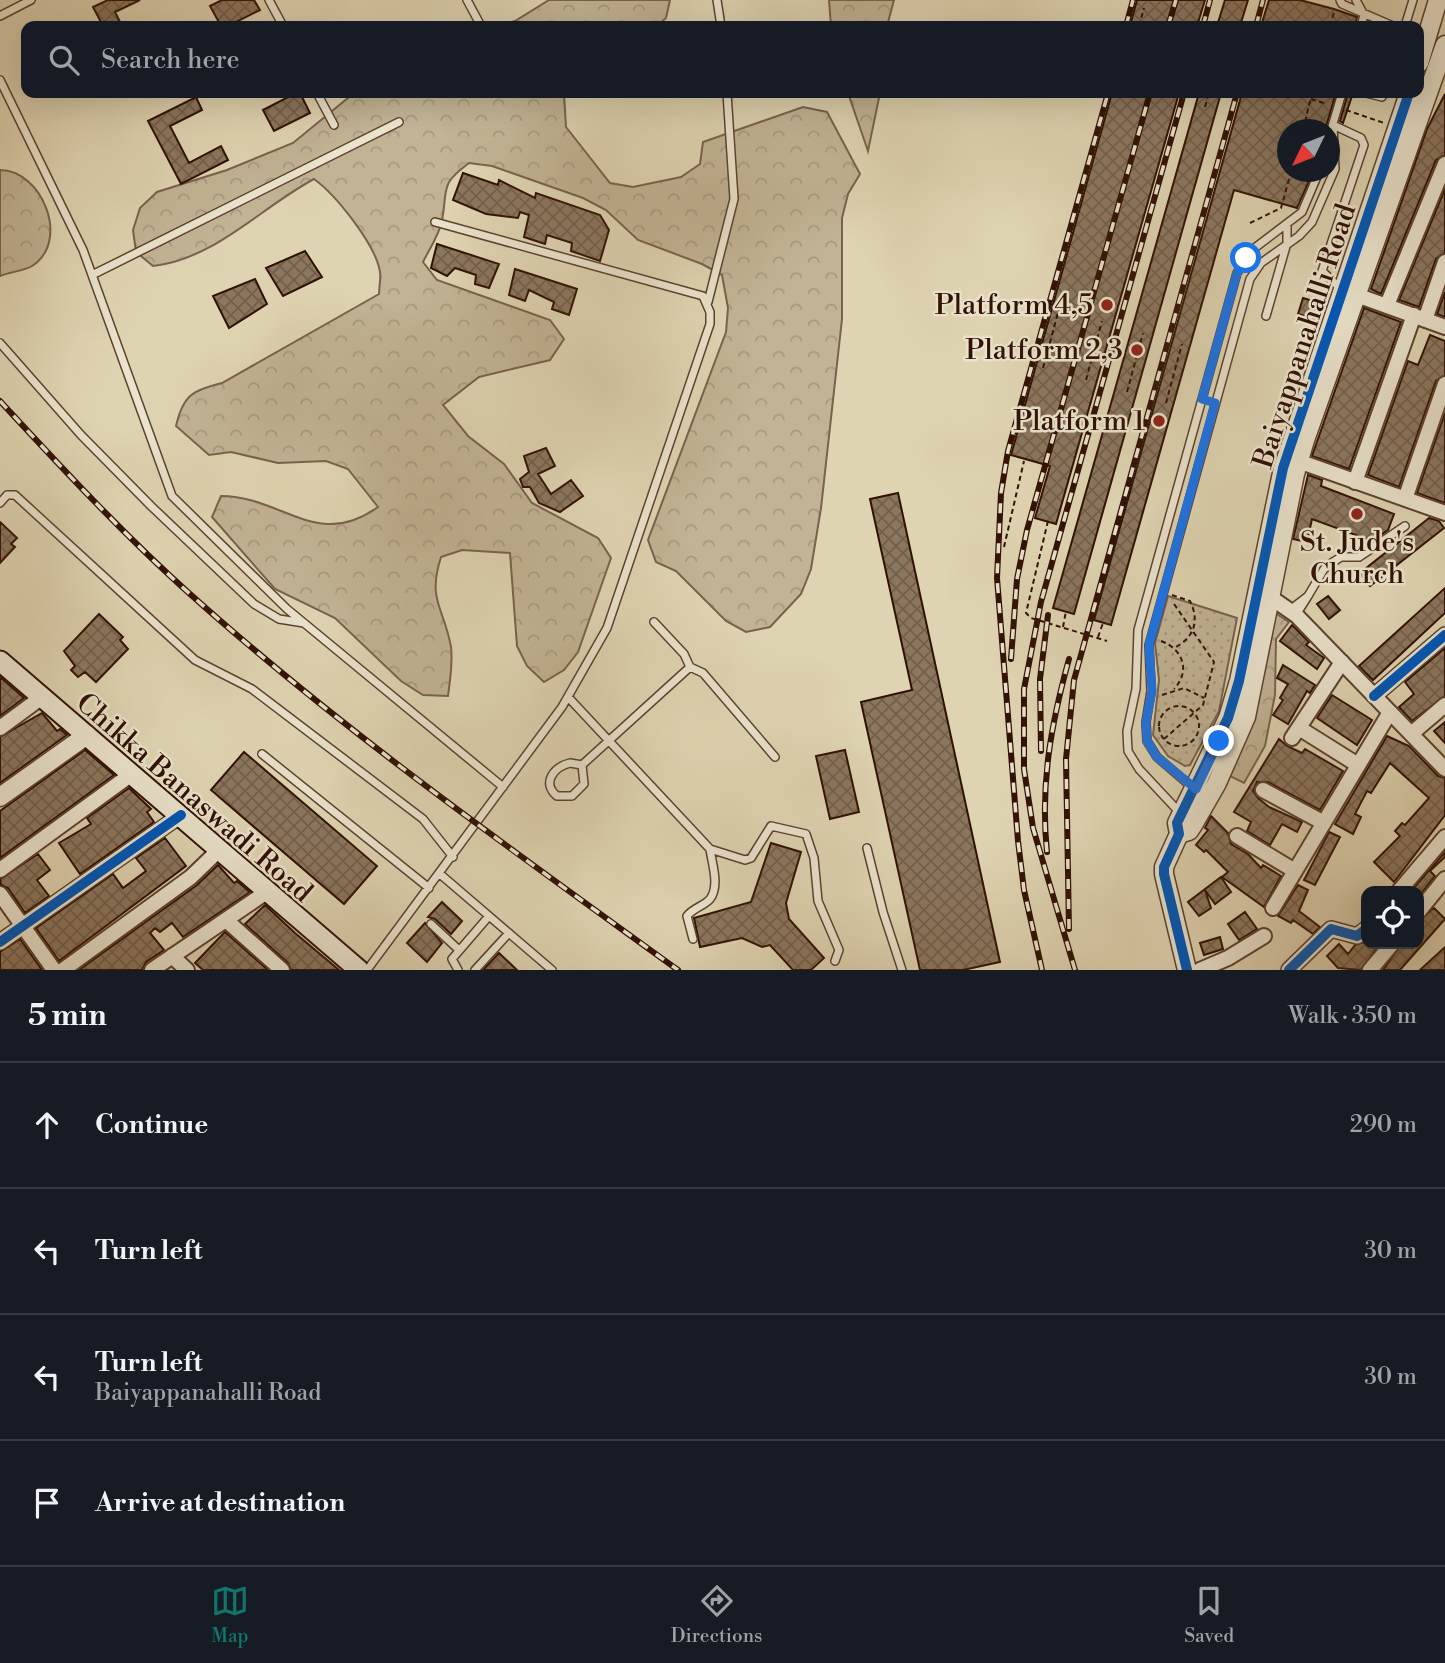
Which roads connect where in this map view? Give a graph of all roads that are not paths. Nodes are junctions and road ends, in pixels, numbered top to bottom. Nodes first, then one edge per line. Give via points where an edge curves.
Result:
1 (31, 0) edge
2 (269, 0) edge
3 (467, 0) edge
4 (717, 0) edge
5 (1356, 0) edge
6 (1413, 0) edge
7 (1438, 0) edge
8 (1338, 2) edge
9 (1364, 15) junction
10 (0, 16) edge
11 (280, 21) edge
12 (478, 21) edge
13 (721, 21) edge
14 (1362, 21) edge
15 (1380, 21) edge
16 (1407, 21) edge
17 (1445, 45) edge
18 (1424, 46) edge
19 (0, 80) edge
20 (320, 98) edge
21 (727, 98) edge
22 (1341, 98) edge
23 (1408, 98) edge
24 (1335, 119) edge
25 (399, 122) dead end
26 (334, 125) dead end
27 (1340, 128) edge
28 (1445, 164) edge
29 (1315, 182) edge
30 (1329, 182) edge
31 (435, 222) dead end
32 (1287, 224) junction
33 (1287, 243) junction
34 (1445, 262) edge
35 (92, 275) junction
36 (1349, 293) junction
37 (708, 302) junction
38 (1387, 305) junction
39 (1228, 307) junction
40 (1241, 310) junction
41 (1266, 316) dead end
42 (1419, 317) junction
43 (1445, 327) edge
44 (0, 343) edge
45 (1445, 384) edge
46 (1202, 399) junction
47 (1215, 403) junction
48 (1298, 461) junction
49 (1355, 482) junction
50 (1175, 495) junction
51 (1189, 498) junction
52 (1405, 499) junction
53 (0, 503) edge
54 (1445, 513) edge
55 (1405, 526) dead end
56 (1263, 596) junction
57 (1293, 613) junction
58 (654, 622) dead end
59 (305, 624) junction
60 (1445, 635) edge
61 (0, 661) edge
62 (1342, 662) junction
63 (690, 667) junction
64 (568, 696) junction
65 (1374, 696) junction
66 (42, 697) junction
67 (1445, 705) edge
68 (1390, 712) junction
69 (0, 728) edge
70 (1411, 734) junction
71 (87, 735) junction
72 (608, 739) junction
73 (262, 754) dead end
74 (775, 757) dead end
75 (1443, 763) edge
76 (582, 765) junction
77 (1358, 765) junction
78 (133, 773) junction
79 (503, 787) junction
80 (1263, 790) dead end
81 (1202, 793) junction
82 (0, 797) edge
83 (181, 815) junction
84 (1324, 823) junction
85 (1184, 825) junction
86 (1237, 836) dead end
87 (1445, 837) edge
88 (867, 848) dead end
89 (220, 849) junction
90 (710, 849) junction
91 (453, 857) junction
92 (1167, 867) junction
93 (0, 870) edge
94 (1295, 871) junction
95 (440, 874) junction
96 (1445, 879) edge
97 (1403, 886) edge
98 (429, 888) junction
99 (268, 891) junction
100 (0, 894) edge
101 (1424, 905) edge
102 (1273, 908) dead end
103 (489, 916) junction
104 (226, 920) junction
105 (431, 924) dead end
106 (23, 926) junction
107 (509, 933) junction
108 (1361, 933) edge
109 (1264, 936) dead end
110 (693, 939) dead end
111 (0, 942) edge
112 (1388, 949) edge
113 (459, 950) junction
114 (172, 956) junction
115 (835, 961) dead end
116 (479, 969) edge
117 (549, 969) edge
118 (54, 970) edge
119 (63, 970) edge
120 (152, 970) edge
121 (187, 970) edge
122 (282, 970) edge
123 (359, 970) edge
124 (367, 970) edge
125 (458, 970) edge
126 (902, 970) edge
127 (1187, 970) edge
128 (1200, 970) edge
129 (1289, 970) edge
130 (1370, 970) edge

1 - 10 lane
2 - 11 lane
3 - 12 lane
4 - 13 lane
5 - 9 lane
6 - 16 lane
7 - 18 street
8 - 9 lane
9 - 14 lane
9 - 15 lane
17 - 36 street, Baiyappanahalli Road
19 - 35 lane
20 - 26 lane
21 - 37 lane via 734,199
22 - 24 lane
23 - 36 street, Baiyappanahalli Road
25 - 35 lane
27 - 36 lane via 1361,138 1364,145 1322,271
28 - 38 street
29 - 32 lane via 1302,212
30 - 33 lane via 1312,222
31 - 37 lane via 695,294
32 - 33 lane
32 - 39 lane via 1246,258
33 - 40 lane via 1257,268
33 - 41 lane
34 - 42 street
35 - 59 lane via 172,496
36 - 38 street
36 - 48 street, Baiyappanahalli Road
36 - 56 street, Baiyappanahalli Road via 1283,468
37 - 64 lane via 710,324 607,628
38 - 42 street
39 - 40 lane
39 - 46 lane
40 - 47 lane
42 - 43 street
42 - 49 street
44 - 59 lane via 143,498 254,604 279,619
45 - 52 street
46 - 47 lane
46 - 50 lane
47 - 51 lane
48 - 49 street
48 - 56 street, Baiyappanahalli Road
49 - 52 street
50 - 51 lane
50 - 85 lane via 1138,630 1136,689 1126,741 1139,769
51 - 81 lane via 1149,642 1152,691 1146,722 1147,741 1157,757
52 - 54 street
53 - 91 lane via 7,495 15,495 195,660 252,689 423,819
55 - 57 lane via 1359,557 1333,562
56 - 57 street
56 - 81 street, Baiyappanahalli Road via 1248,709
57 - 62 street
58 - 63 lane
59 - 79 lane
60 - 65 street
61 - 66 main road, Chikka Banaswadi Road
62 - 65 street
62 - 77 street via 1295,733
63 - 72 lane
63 - 74 lane via 703,673
64 - 72 lane
64 - 79 lane
65 - 68 street
66 - 69 street
66 - 71 main road, Chikka Banaswadi Road
67 - 70 street
68 - 70 street
68 - 77 street
70 - 75 street
71 - 78 main road, Chikka Banaswadi Road
71 - 82 street
72 - 76 lane
72 - 90 lane
73 - 98 lane
76 - 76 lane via 570,763 556,769 550,781 552,792 567,798 579,790 585,777
77 - 84 street
78 - 83 main road, Chikka Banaswadi Road
78 - 93 street
79 - 91 lane
80 - 84 street
81 - 85 street, Baiyappanahalli Road
83 - 89 main road, Chikka Banaswadi Road
83 - 106 street
84 - 94 street
85 - 92 street, Baiyappanahalli Road
86 - 94 street
87 - 97 street
88 - 126 lane
89 - 99 main road, Chikka Banaswadi Road
89 - 119 street via 191,877
90 - 110 lane via 713,891 709,900 687,916
90 - 115 lane via 745,860 751,858 771,826 807,834 818,901 839,950
91 - 95 lane
92 - 127 street
92 - 128 street via 1176,874
94 - 102 street
95 - 98 lane
95 - 103 lane
96 - 101 street
98 - 124 lane
99 - 104 street
99 - 123 main road, Chikka Banaswadi Road
100 - 106 street
103 - 107 lane
103 - 113 lane
104 - 114 street
104 - 122 street
105 - 113 lane
106 - 111 street
106 - 118 street
107 - 116 lane
107 - 117 lane
108 - 129 street via 1357,936 1331,929
109 - 128 street
112 - 130 street
113 - 125 lane via 451,962
114 - 120 street
114 - 121 street

